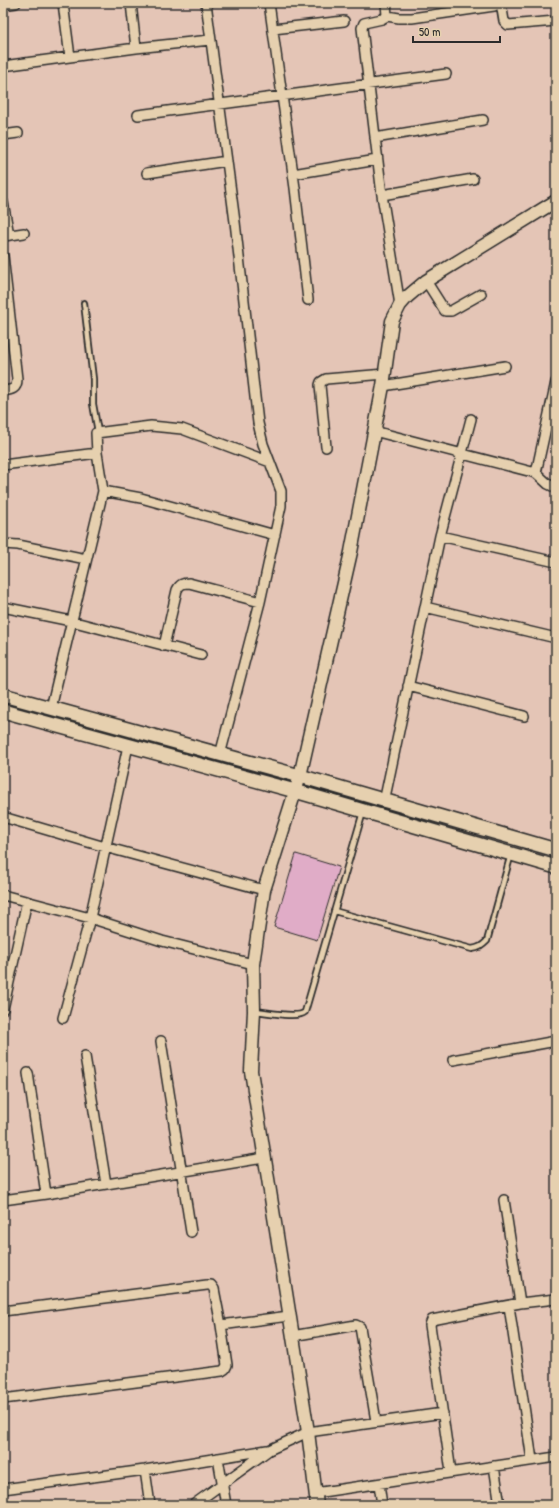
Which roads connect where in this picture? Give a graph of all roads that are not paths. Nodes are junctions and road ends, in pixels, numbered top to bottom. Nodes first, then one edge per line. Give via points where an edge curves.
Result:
1 (16, 3) edge
2 (63, 3) edge
3 (131, 3) edge
4 (206, 3) edge
5 (269, 3) edge
6 (386, 3) edge
7 (500, 3) edge
8 (3, 5) edge
9 (443, 8) edge
10 (387, 16) junction
11 (344, 21) dead end
12 (556, 21) edge
13 (273, 30) junction
14 (210, 40) junction
15 (136, 48) junction
16 (70, 57) junction
17 (3, 66) edge
18 (446, 74) dead end
19 (368, 84) junction
20 (283, 96) junction
21 (219, 105) junction
22 (138, 115) dead end
23 (483, 120) dead end
24 (18, 133) dead end
25 (3, 135) edge
26 (375, 138) junction
27 (377, 160) junction
28 (227, 161) junction
29 (147, 173) dead end
30 (293, 174) junction
31 (473, 179) dead end
32 (382, 195) junction
33 (556, 200) edge
34 (3, 202) edge
35 (24, 233) dead end
36 (6, 236) edge
37 (3, 256) edge
38 (426, 281) junction
39 (481, 294) dead end
40 (308, 300) dead end
41 (84, 303) dead end
42 (400, 305) junction
43 (505, 366) dead end
44 (384, 380) junction
45 (556, 382) edge
46 (3, 392) edge
47 (471, 419) dead end
48 (374, 431) junction
49 (98, 432) junction
50 (326, 447) dead end
51 (97, 453) junction
52 (461, 454) junction
53 (270, 462) junction
54 (3, 465) edge
55 (536, 473) junction
56 (556, 488) edge
57 (103, 491) junction
58 (275, 535) junction
59 (440, 536) junction
60 (3, 544) edge
61 (86, 559) junction
62 (556, 562) edge
63 (260, 602) junction
64 (425, 606) junction
65 (3, 608) edge
66 (71, 621) junction
67 (556, 638) edge
68 (164, 646) junction
69 (201, 655) dead end
70 (408, 686) junction
71 (3, 695) edge
72 (51, 708) junction
73 (3, 711) edge
74 (524, 716) dead end
75 (128, 746) junction
76 (220, 755) junction
77 (300, 776) junction
78 (295, 791) junction
79 (384, 802) junction
80 (363, 812) junction
81 (3, 817) edge
82 (106, 847) junction
83 (556, 850) edge
84 (512, 854) junction
85 (556, 867) edge
86 (264, 890) junction
87 (3, 895) edge
88 (27, 901) junction
89 (334, 911) junction
90 (90, 918) junction
91 (253, 964) junction
92 (3, 1009) edge
93 (254, 1011) junction
94 (63, 1018) dead end
95 (161, 1041) dead end
96 (556, 1041) edge
97 (85, 1056) dead end
98 (454, 1060) dead end
99 (28, 1073) dead end
100 (264, 1158) junction
101 (181, 1172) junction
102 (106, 1184) junction
103 (46, 1194) junction
104 (3, 1200) edge
105 (504, 1200) dead end
106 (191, 1232) dead end
107 (556, 1299) edge
108 (520, 1303) junction
109 (509, 1306) junction
110 (3, 1311) edge
111 (289, 1316) junction
112 (221, 1325) junction
113 (292, 1336) junction
114 (3, 1399) edge
115 (443, 1413) junction
116 (376, 1421) junction
117 (308, 1432) junction
118 (269, 1450) junction
119 (556, 1457) edge
120 (218, 1458) junction
121 (532, 1460) junction
122 (494, 1466) junction
123 (145, 1470) junction
124 (451, 1472) junction
125 (223, 1483) junction
126 (379, 1484) junction
127 (3, 1489) edge
128 (316, 1499) edge
129 (150, 1505) edge
130 (193, 1505) edge
131 (226, 1505) edge
132 (382, 1505) edge
133 (500, 1505) edge

1 - 8 street
2 - 16 street
3 - 15 street
4 - 14 street
5 - 13 street
6 - 10 street
7 - 9 street via 494,6
7 - 12 street via 504,21 508,25
9 - 10 street via 405,18
10 - 19 street via 364,23 362,28
11 - 13 street
13 - 20 street
14 - 15 street
14 - 21 street
15 - 16 street
16 - 17 street
18 - 19 street
19 - 20 street
19 - 26 street
20 - 21 street
20 - 30 street
21 - 22 street
21 - 28 street
23 - 26 street
24 - 25 street
26 - 27 street
27 - 30 street
27 - 32 street
28 - 29 street
28 - 53 street via 258,423
30 - 40 street
31 - 32 street
32 - 42 street
33 - 38 street
34 - 36 street
35 - 36 street
37 - 46 street via 17,379 13,390
38 - 39 street via 445,311 451,311
38 - 42 street
41 - 49 lane
42 - 44 street via 392,321
43 - 44 street
44 - 48 street
44 - 50 street via 326,379 321,382
45 - 55 street
47 - 52 street
48 - 52 street
48 - 77 street via 351,552
49 - 51 street via 95,436
49 - 53 street via 151,426 182,429
51 - 54 street
51 - 57 street
52 - 55 street
52 - 59 street
53 - 58 street via 282,499
55 - 56 street
57 - 58 street via 141,498
57 - 61 street
58 - 63 street
59 - 62 street
59 - 64 street
60 - 61 street
61 - 66 street
63 - 68 street via 184,583 177,590
63 - 76 street
64 - 67 street
64 - 70 street
65 - 66 street
66 - 68 street
66 - 72 street
68 - 69 street
70 - 74 street
70 - 79 street
71 - 72 main road
72 - 76 main road
73 - 75 main road
75 - 78 main road
75 - 82 street
76 - 77 main road
77 - 78 street
77 - 79 main road
78 - 80 main road
78 - 86 street
79 - 83 main road
80 - 84 main road
80 - 89 lane
81 - 82 street
82 - 86 street
82 - 90 street
84 - 85 main road
84 - 89 lane via 486,941 478,948 472,949
86 - 91 street
87 - 88 street
88 - 90 street
88 - 92 street
89 - 93 lane via 304,1014 296,1016
90 - 91 street via 162,941
90 - 94 street
91 - 93 street
93 - 100 street via 251,1070
95 - 101 street
96 - 98 street
97 - 102 street
99 - 103 street
100 - 101 street
100 - 111 street
101 - 102 street
101 - 106 street
102 - 103 street
103 - 104 street
105 - 108 street
107 - 108 street
108 - 109 street
109 - 115 street via 432,1320 430,1325
109 - 121 street
110 - 112 street via 211,1285
111 - 112 street
111 - 113 street
112 - 114 street via 227,1366 225,1370
113 - 116 street via 360,1327
113 - 117 street
115 - 116 street
115 - 124 street
116 - 117 street
117 - 118 street
117 - 128 street
118 - 120 street
118 - 125 street
119 - 121 street
120 - 123 street
120 - 125 street
121 - 122 street
122 - 124 street
122 - 133 street
123 - 127 street
123 - 129 street
124 - 126 street
125 - 130 street
125 - 131 street
126 - 128 street
126 - 132 street

